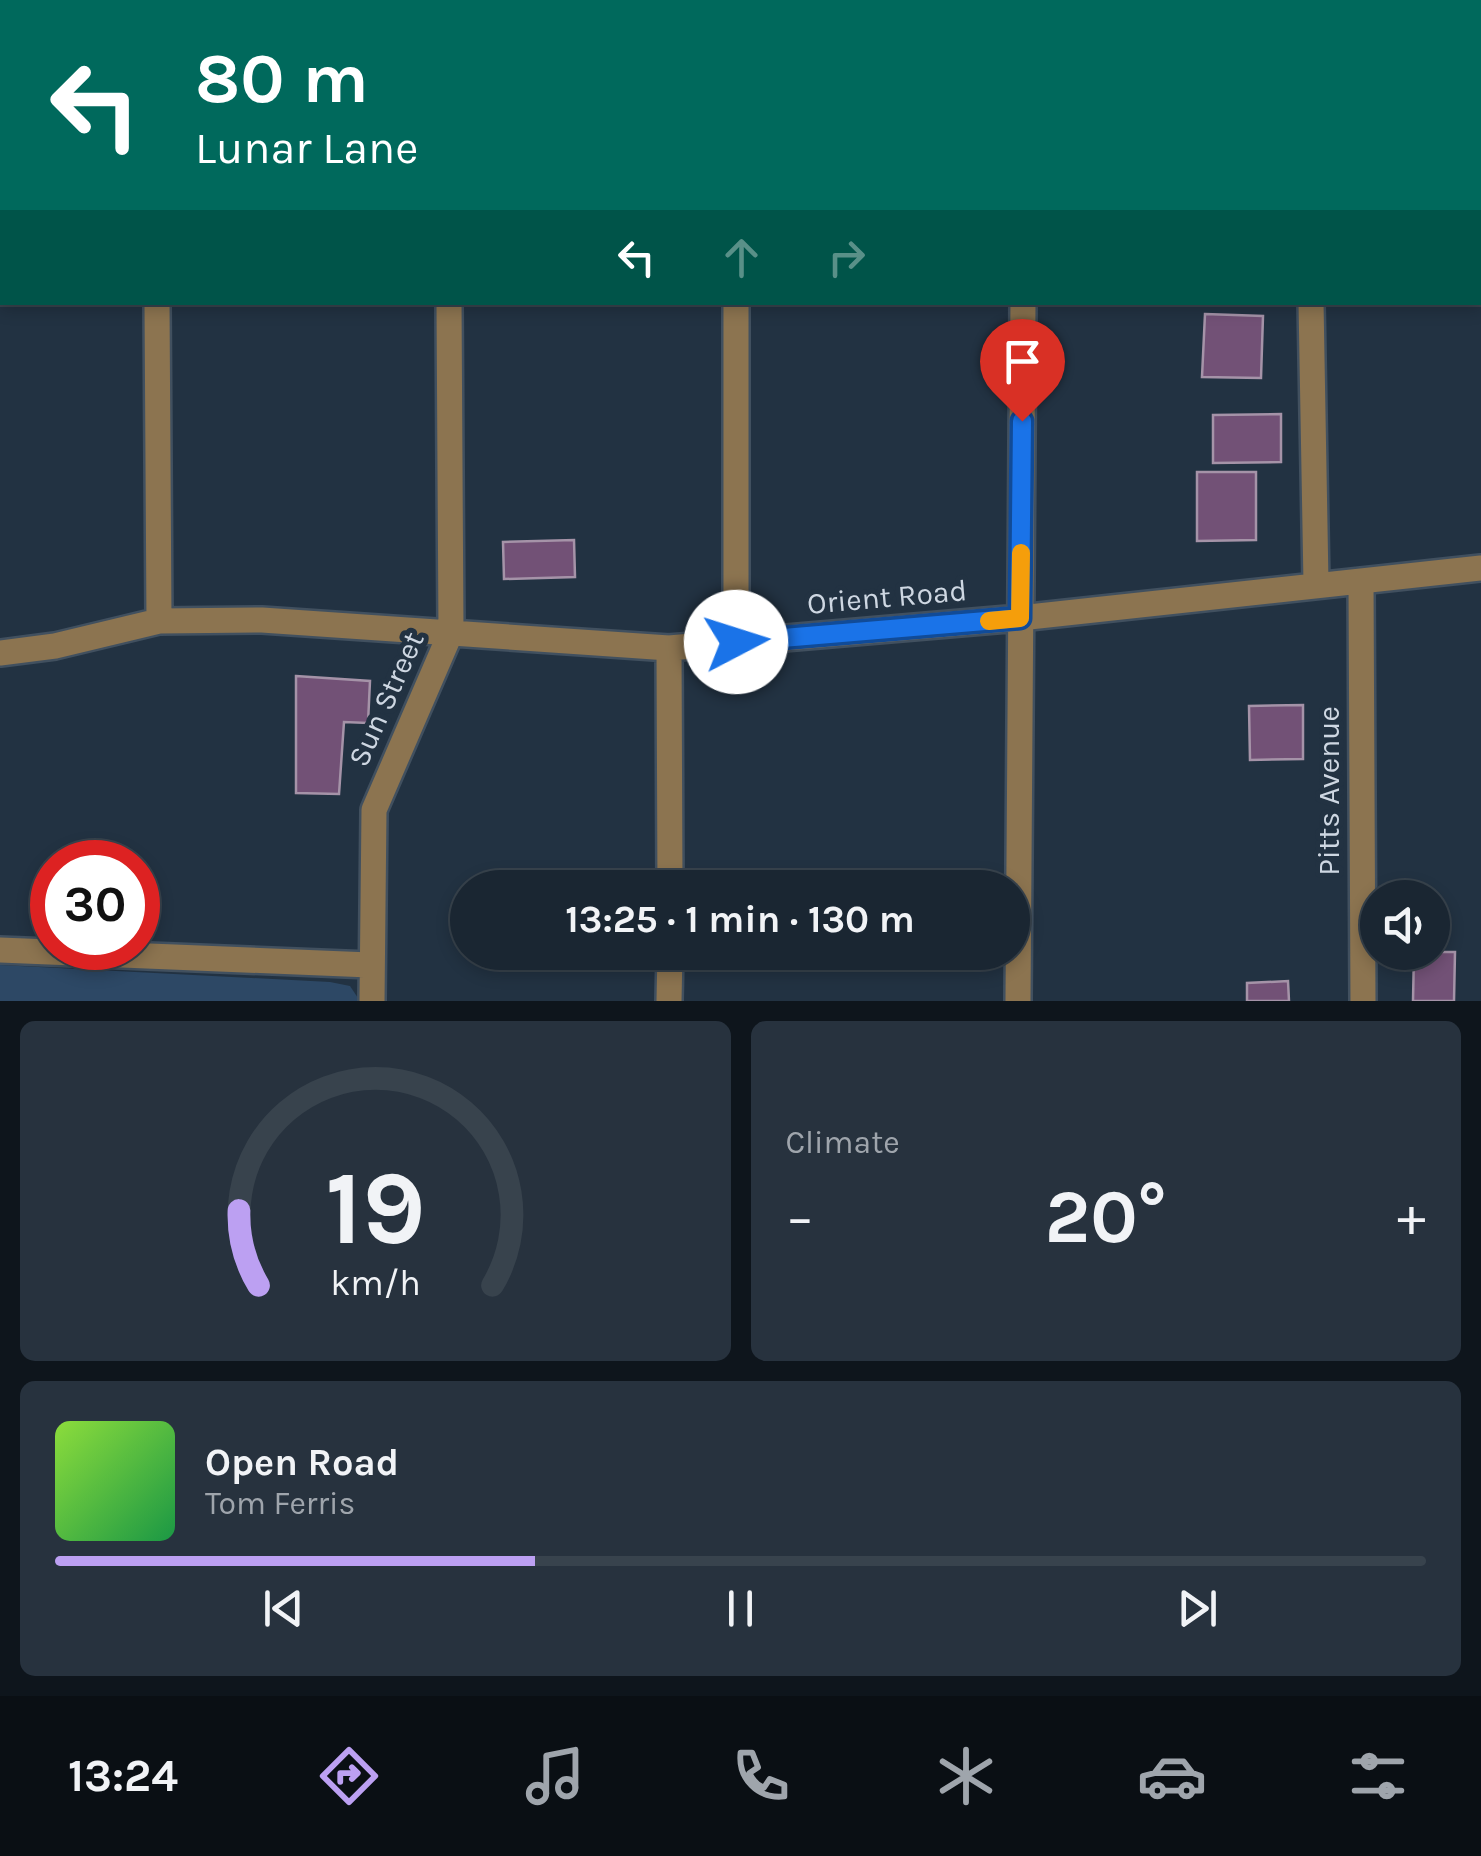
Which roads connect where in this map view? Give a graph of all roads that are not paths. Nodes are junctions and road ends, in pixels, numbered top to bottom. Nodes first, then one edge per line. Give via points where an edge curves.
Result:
1 (157, 305) edge
2 (449, 305) edge
3 (736, 305) edge
4 (1024, 305) edge
5 (1311, 305) edge
6 (1481, 568) edge
7 (1361, 580) junction
8 (1316, 583) junction
9 (1020, 618) junction
10 (159, 621) junction
11 (451, 632) junction
12 (736, 642) junction
13 (670, 648) junction
14 (0, 653) edge
15 (670, 870) edge
16 (0, 950) edge
17 (370, 965) junction
18 (670, 970) edge
19 (372, 1001) edge
20 (670, 1001) edge
21 (1018, 1001) edge
22 (1363, 1001) edge

1 - 10 street
2 - 11 street, Sun Street
3 - 12 street
4 - 9 street
5 - 8 street
6 - 7 street, Orient Road
7 - 8 street, Orient Road
7 - 22 street, Pitts Avenue
8 - 9 street, Orient Road
9 - 12 street, Orient Road
9 - 21 street
10 - 11 street, Orient Road
10 - 14 street, Orient Road
11 - 13 street, Orient Road
11 - 17 street, Sun Street via 374,810
12 - 13 street, Orient Road
13 - 15 street
16 - 17 street
17 - 19 street, Sun Street
18 - 20 street

